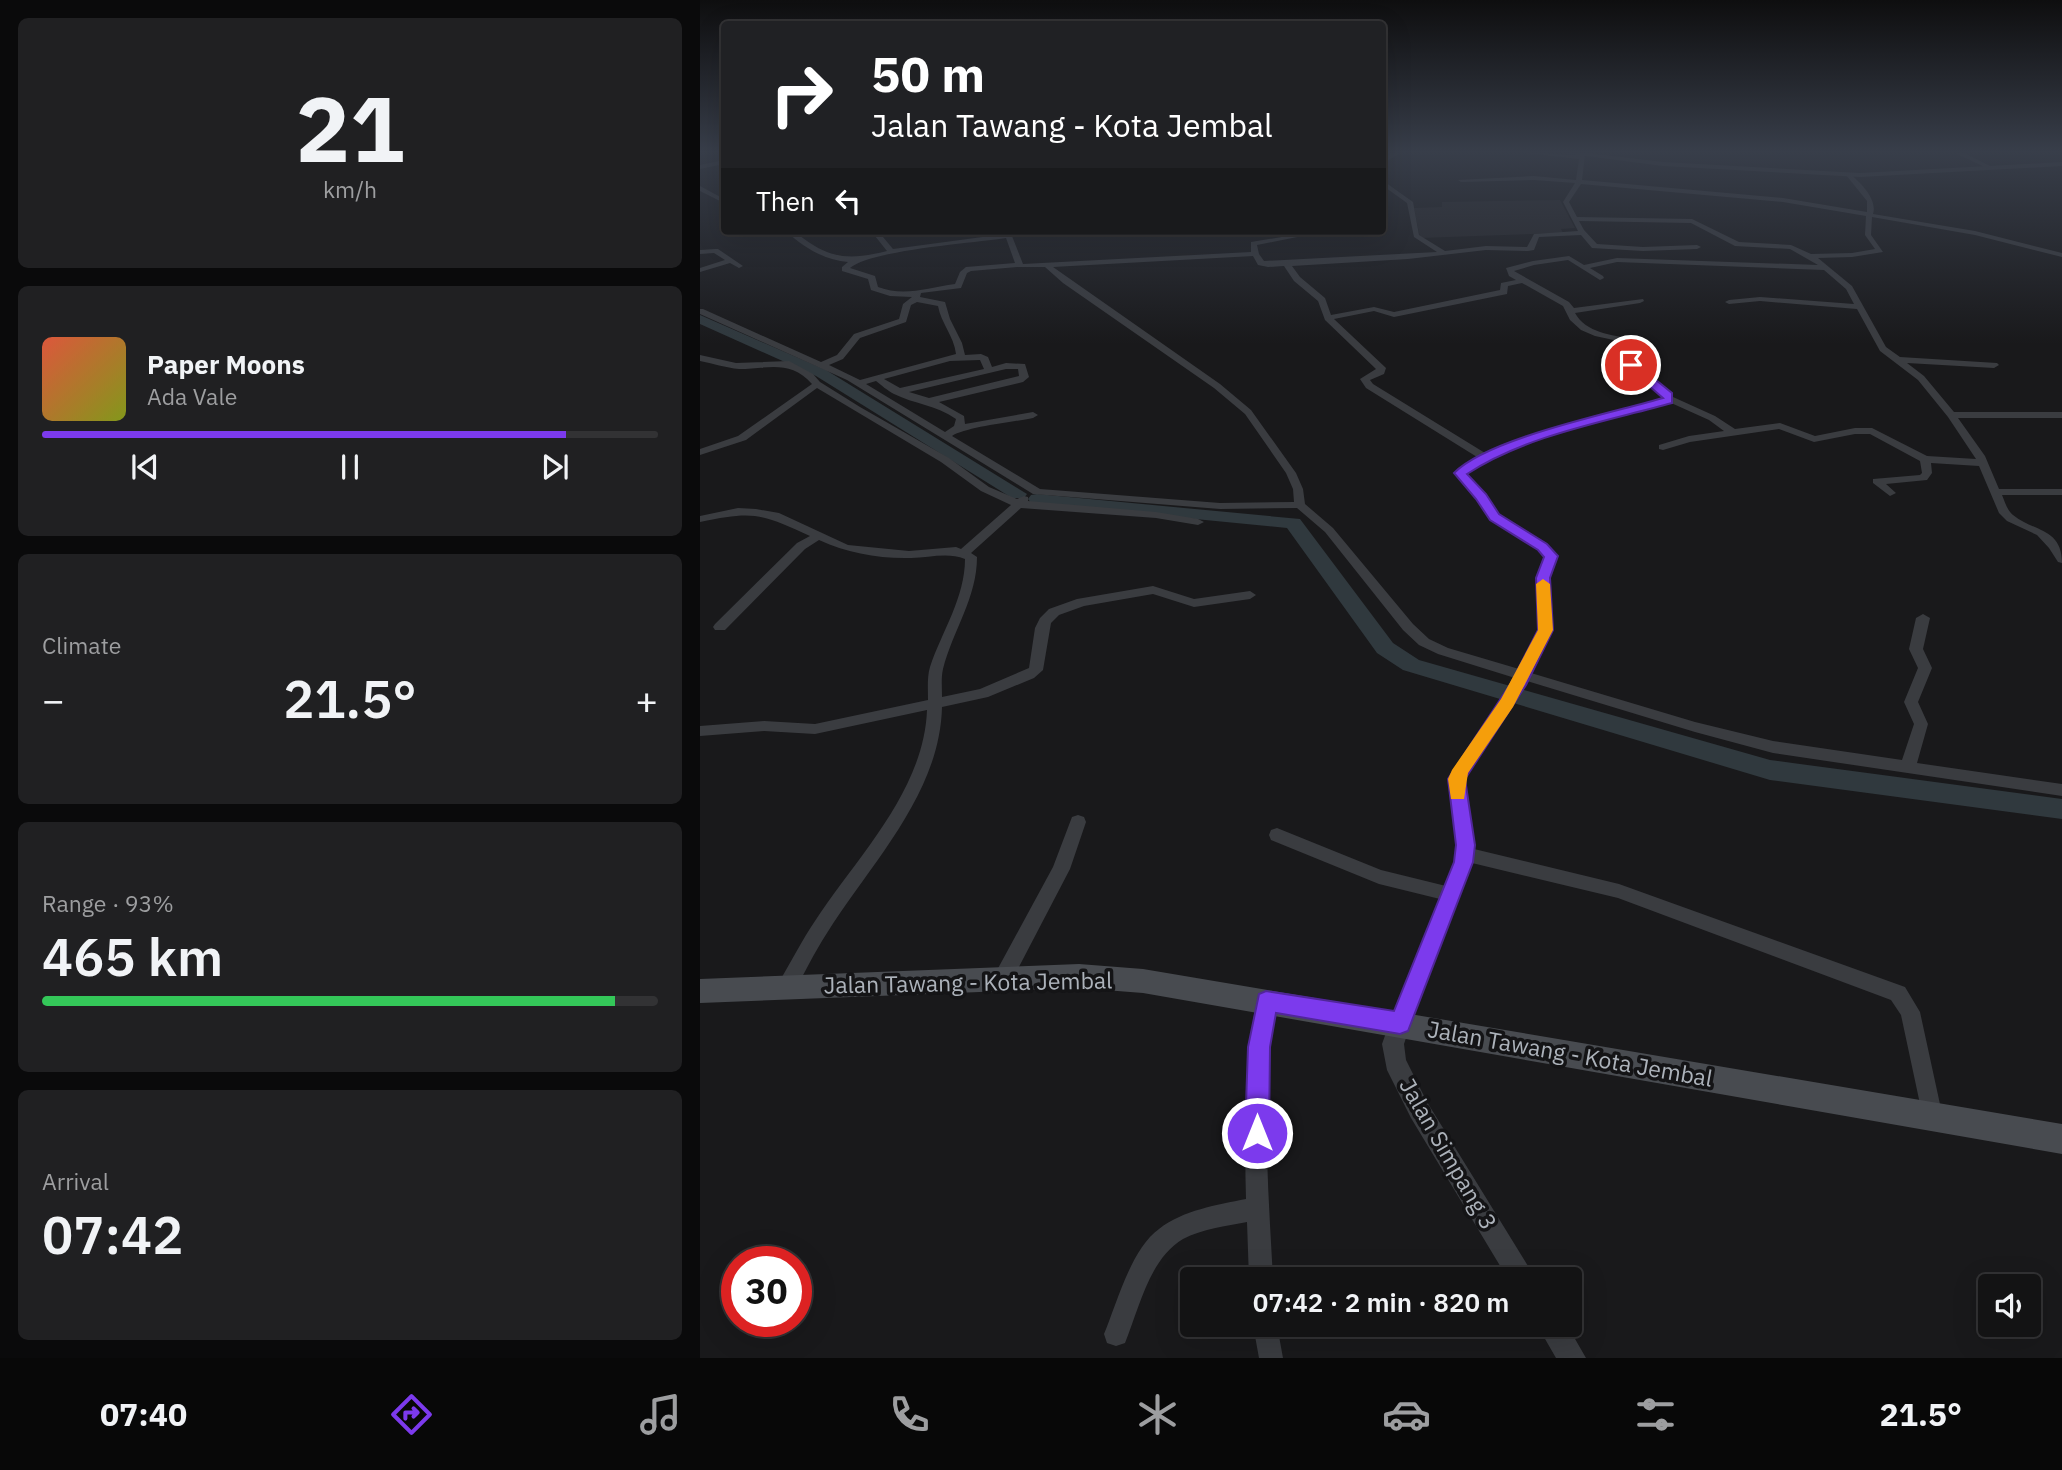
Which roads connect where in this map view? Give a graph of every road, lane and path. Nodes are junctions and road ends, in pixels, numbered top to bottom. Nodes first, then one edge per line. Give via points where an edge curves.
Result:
1 (1413, 216) edge
2 (1869, 216) edge
3 (1877, 216) edge
4 (1575, 219) joint
5 (1583, 233) junction
6 (794, 235) edge
7 (877, 235) edge
8 (995, 235) edge
9 (1008, 235) edge
10 (1304, 235) edge
11 (1697, 247) dead end
12 (890, 250) junction
13 (700, 252) edge
14 (1444, 253) junction
15 (1255, 254) junction
16 (2062, 255) edge
17 (1810, 256) junction
18 (855, 260) junction
19 (730, 261) junction
20 (1287, 264) junction
21 (1018, 265) junction
22 (739, 266) dead end
23 (1048, 266) junction
24 (1584, 267) junction
25 (1827, 268) junction
26 (700, 270) edge
27 (1600, 278) dead end
28 (1524, 280) junction
29 (916, 297) junction
30 (1640, 301) dead end
31 (1729, 302) dead end
32 (1859, 307) junction
33 (1572, 310) junction
34 (700, 311) edge
35 (1328, 318) junction
36 (700, 358) edge
37 (950, 360) junction
38 (1897, 360) junction
39 (822, 365) junction
40 (1994, 365) dead end
41 (989, 370) junction
42 (877, 378) junction
43 (859, 383) junction
44 (817, 384) junction
45 (897, 392) junction
46 (1670, 399) junction
47 (929, 401) junction
48 (1033, 415) dead end
49 (1951, 415) junction
50 (2062, 415) edge
51 (959, 427) junction
52 (1733, 433) junction
53 (947, 435) junction
54 (1663, 447) dead end
55 (700, 452) edge
56 (1484, 457) junction
57 (1925, 459) junction
58 (1983, 463) junction
59 (1034, 490) junction
60 (1994, 492) junction
61 (2062, 492) edge
62 (1890, 493) dead end
63 (1019, 504) junction
64 (1300, 505) junction
65 (700, 519) edge
66 (1198, 522) dead end
67 (820, 536) junction
68 (965, 552) junction
69 (2062, 559) edge
70 (1250, 595) dead end
71 (1923, 618) dead end
72 (720, 627) dead end
73 (1521, 679) junction
74 (936, 704) junction
75 (700, 732) edge
76 (1909, 768) junction
77 (2062, 790) edge
78 (1078, 822) dead end
79 (1278, 835) dead end
80 (1465, 854) junction
81 (1450, 894) junction
82 (1003, 978) junction
83 (786, 988) junction
84 (700, 992) edge
85 (1266, 1001) junction
86 (1400, 1023) junction
87 (1933, 1118) junction
88 (2062, 1139) edge
89 (1257, 1208) junction
90 (1260, 1267) edge
91 (1516, 1267) edge
92 (1116, 1335) dead end
93 (1267, 1337) edge
94 (1559, 1337) edge
95 (1271, 1358) edge
96 (1572, 1358) edge

1 - 14 street via 1416,236
2 - 17 street via 1868,234 1880,250
3 - 16 street via 1975,233
4 - 5 street
4 - 17 street via 1692,221 1738,244 1791,247
5 - 11 street via 1601,248
5 - 14 street via 1536,235 1528,249
6 - 18 street via 813,250
7 - 12 street
8 - 12 street
9 - 21 street
10 - 15 street via 1253,243
12 - 18 street
13 - 19 street via 715,251
14 - 20 street
15 - 20 street via 1263,264
15 - 23 street
17 - 25 street
18 - 29 street via 845,269 872,278 874,288
19 - 22 street
19 - 26 street
20 - 35 street via 1322,300
21 - 23 street
21 - 29 street via 970,269 958,286 919,291
23 - 64 street via 1248,412 1291,473
24 - 25 street via 1617,260
24 - 27 street
24 - 28 street via 1563,257 1509,270
25 - 32 street via 1849,288
28 - 33 street
28 - 35 street via 1504,285 1504,292 1398,315 1374,309
29 - 37 street via 942,304 944,320 961,351
29 - 39 street via 907,304 902,320 857,336 840,357
30 - 33 street
31 - 32 street via 1760,299
32 - 38 street via 1882,349
33 - 46 street via 1572,317 1583,326 1629,341 1625,357
34 - 39 street
35 - 56 street via 1381,369 1365,379 1369,386
36 - 44 street via 739,366 782,362
37 - 41 street via 981,357
37 - 42 street
38 - 40 street
38 - 49 street via 1921,378
39 - 43 street
41 - 45 street
41 - 47 street via 1022,366 1024,377
42 - 43 street
42 - 45 street
43 - 53 street
44 - 55 street via 742,438
44 - 63 street via 985,489
45 - 47 street
46 - 52 street
46 - 56 street
47 - 51 street via 961,418
48 - 51 street
49 - 50 street
49 - 58 street
51 - 53 street
52 - 54 street
52 - 57 street via 1780,426 1814,439 1872,431
53 - 59 street
56 - 73 street via 1462,470 1461,477 1494,517 1551,556 1543,578 1545,630
57 - 58 street
57 - 62 street via 1923,478 1877,481
58 - 60 street
59 - 63 street
59 - 64 street via 1220,506
60 - 61 street
60 - 69 street via 2011,519 2041,533
63 - 66 street
63 - 68 street
64 - 73 street via 1329,530 1424,642
65 - 67 street via 756,512 775,515
67 - 68 street via 859,551 909,555
67 - 72 street via 801,547
68 - 74 street via 971,557 971,575 936,670
70 - 74 street via 1185,603 1153,590 1065,607 1045,621 1039,664 1029,676
71 - 76 street via 1916,649 1925,668 1911,702 1921,723
73 - 76 street via 1773,747
73 - 80 street via 1457,779
74 - 75 street via 815,729 764,726
74 - 83 street via 924,763 912,789
76 - 77 street
78 - 82 street via 1061,869
79 - 81 street via 1379,877
80 - 81 street
80 - 87 street via 1619,891 1898,993 1910,1012
81 - 86 street
82 - 83 main road, Jalan Tawang - Kota Jembal
82 - 85 main road, Jalan Tawang - Kota Jembal via 1108,978
83 - 84 main road, Jalan Tawang - Kota Jembal
85 - 86 main road, Jalan Tawang - Kota Jembal
85 - 89 street via 1257,1084
86 - 87 main road, Jalan Tawang - Kota Jembal
86 - 91 street, Jalan Simpang 3 via 1393,1044 1395,1062 1419,1110
87 - 88 main road, Jalan Tawang - Kota Jembal
89 - 90 street
89 - 92 street via 1179,1229 1163,1239
93 - 95 street
94 - 96 street

